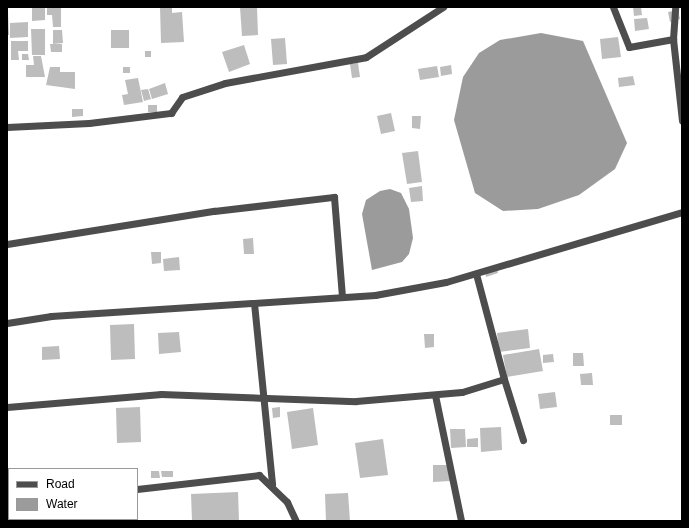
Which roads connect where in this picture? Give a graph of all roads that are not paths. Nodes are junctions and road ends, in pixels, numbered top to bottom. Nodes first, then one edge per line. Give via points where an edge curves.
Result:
1 (443, 7) edge
2 (613, 7) edge
3 (675, 7) edge
4 (673, 38) junction
5 (682, 121) edge
6 (7, 127) edge
7 (682, 212) edge
8 (7, 244) edge
9 (476, 274) junction
10 (342, 297) junction
11 (254, 303) junction
12 (7, 323) edge
13 (504, 379) junction
14 (435, 395) junction
15 (262, 399) junction
16 (7, 407) edge
17 (523, 440) dead end
18 (272, 484) junction
19 (138, 489) edge
20 (296, 521) edge
21 (461, 521) edge

1 - 6 street via 366,57 225,83 182,97 170,113 89,123
2 - 4 street via 629,48
3 - 4 street
4 - 5 street
7 - 9 street
8 - 10 street via 214,211 334,197
9 - 10 street via 382,293
9 - 13 street
10 - 11 street
11 - 12 street via 51,316
11 - 15 street
13 - 14 street via 462,392
13 - 17 street
14 - 15 street via 356,401
14 - 21 street
15 - 16 street via 160,394
15 - 18 street
18 - 19 street via 259,475
18 - 20 street

